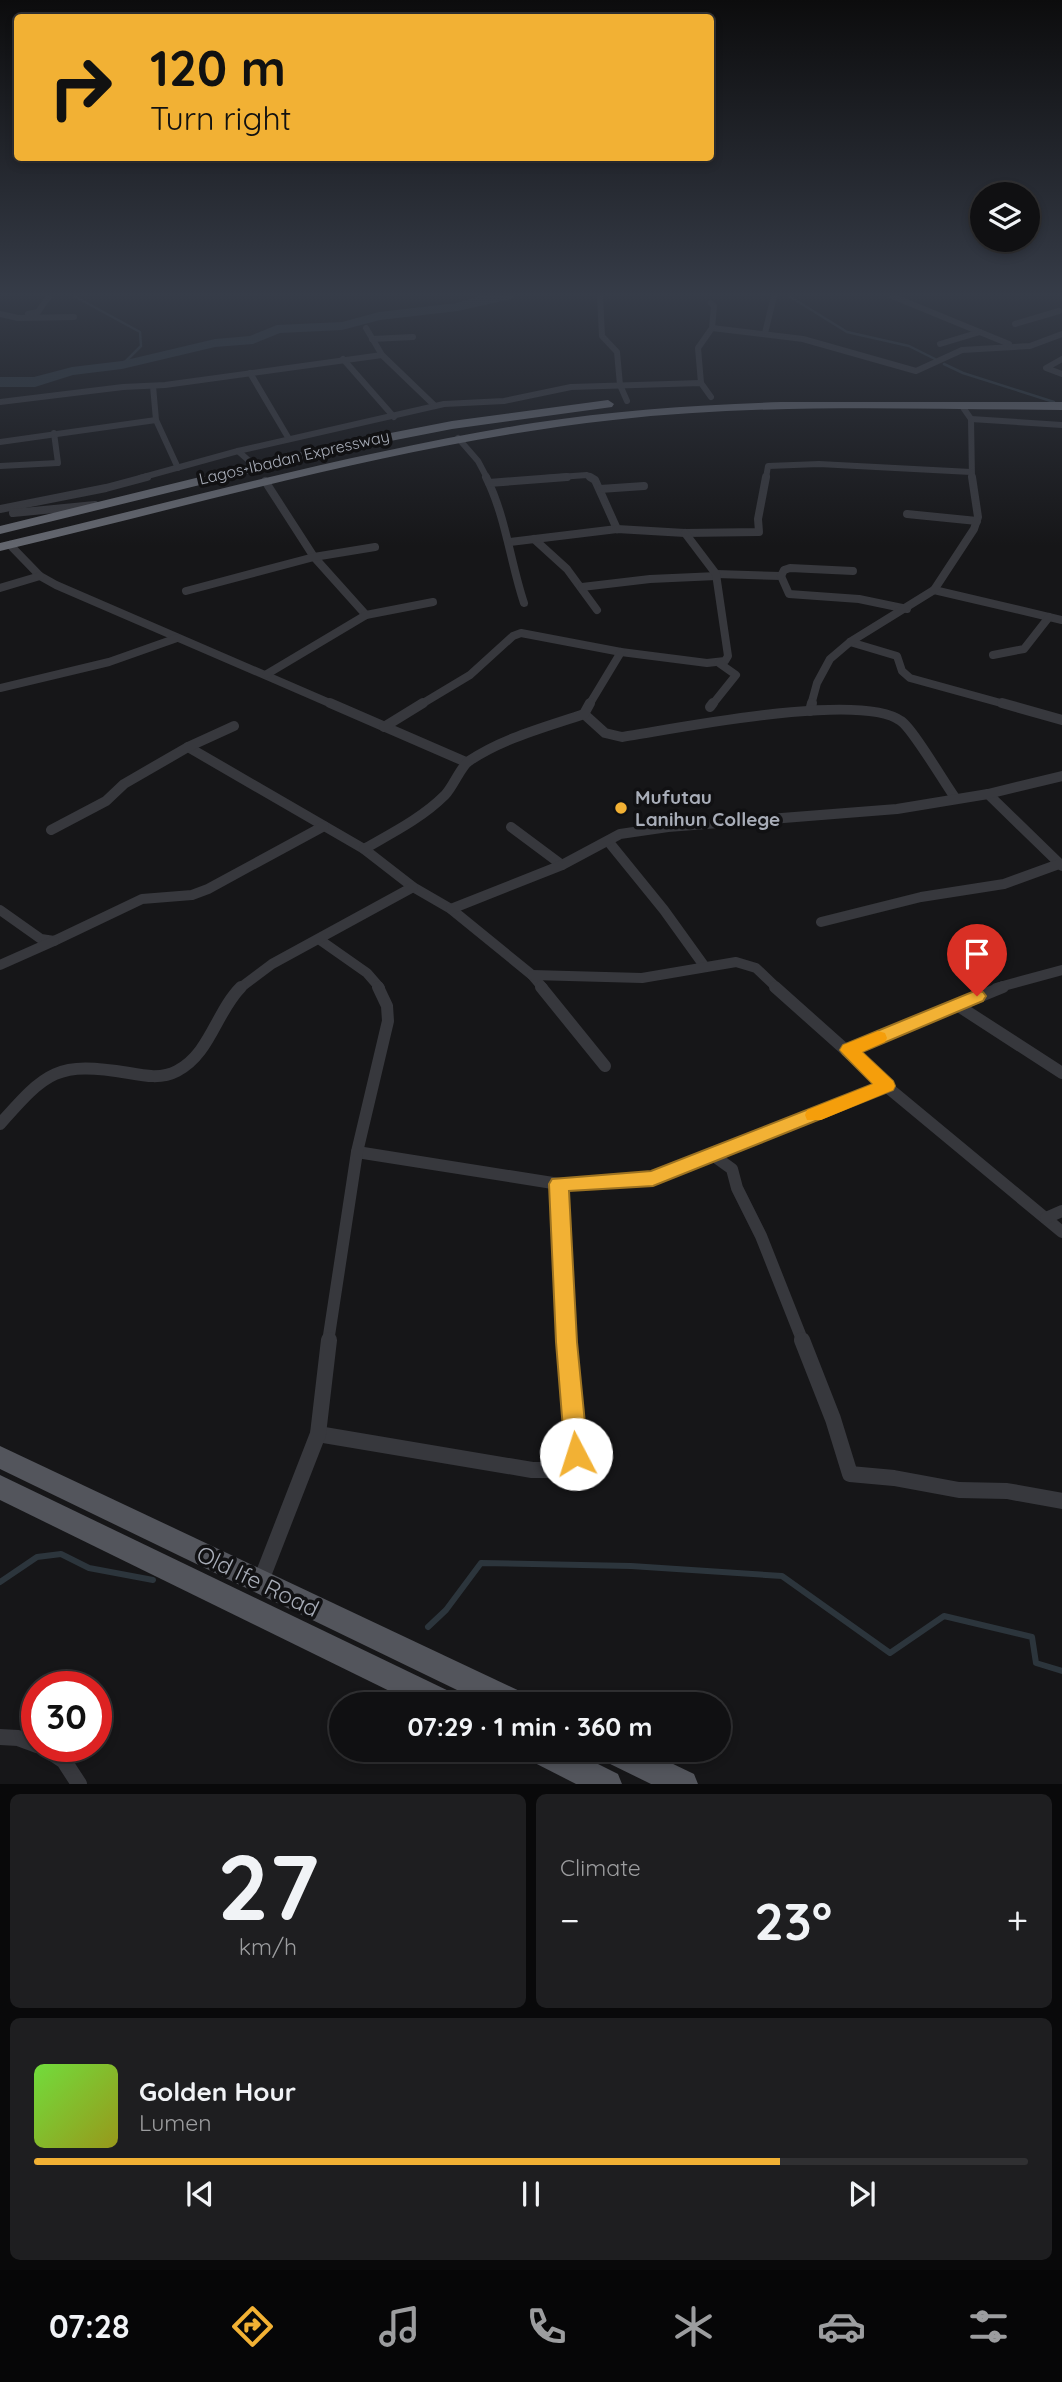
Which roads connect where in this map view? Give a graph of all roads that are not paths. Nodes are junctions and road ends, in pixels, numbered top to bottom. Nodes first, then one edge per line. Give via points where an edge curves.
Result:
1 (203, 379) edge
2 (254, 379) edge
3 (361, 379) edge
4 (407, 379) edge
5 (619, 379) edge
6 (701, 379) edge
7 (701, 383) junction
8 (620, 385) junction
9 (153, 386) junction
10 (1062, 393) edge
11 (712, 397) junction
12 (627, 401) junction
13 (0, 402) edge
14 (435, 406) junction
15 (962, 406) junction
16 (1062, 406) edge
17 (394, 417) junction
18 (971, 419) junction
19 (156, 420) junction
20 (1062, 425) edge
21 (54, 433) junction
22 (458, 438) junction
23 (289, 439) junction
24 (0, 442) edge
25 (238, 451) junction
26 (0, 466) edge
27 (256, 467) junction
28 (178, 468) junction
29 (971, 472) junction
30 (265, 481) junction
31 (489, 483) junction
32 (644, 486) dead end
33 (600, 489) junction
34 (114, 503) junction
35 (0, 509) edge
36 (907, 514) dead end
37 (0, 515) edge
38 (977, 521) junction
39 (617, 529) junction
40 (0, 530) edge
41 (685, 533) junction
42 (534, 539) junction
43 (510, 542) junction
44 (5, 546) edge
45 (376, 547) dead end
46 (314, 557) junction
47 (853, 571) dead end
48 (717, 575) junction
49 (40, 576) junction
50 (782, 576) junction
51 (582, 587) junction
52 (0, 588) edge
53 (934, 590) junction
54 (186, 592) dead end
55 (433, 602) dead end
56 (524, 603) dead end
57 (906, 609) junction
58 (1062, 609) edge
59 (597, 610) dead end
60 (366, 615) junction
61 (1056, 619) edge
62 (177, 638) junction
63 (850, 642) junction
64 (621, 652) junction
65 (993, 654) dead end
66 (719, 663) junction
67 (267, 674) junction
68 (0, 688) edge
69 (710, 707) dead end
70 (810, 711) junction
71 (584, 714) junction
72 (1062, 720) edge
73 (234, 726) dead end
74 (384, 727) junction
75 (188, 747) junction
76 (466, 762) junction
77 (1062, 776) edge
78 (988, 794) junction
79 (956, 799) junction
80 (324, 826) junction
81 (511, 827) dead end
82 (51, 830) dead end
83 (608, 841) junction
84 (364, 849) junction
85 (562, 865) junction
86 (1061, 865) edge
87 (413, 887) junction
88 (451, 909) junction
89 (0, 910) edge
90 (821, 922) dead end
91 (320, 940) junction
92 (54, 941) junction
93 (0, 965) edge
94 (705, 967) junction
95 (1062, 970) edge
96 (532, 975) junction
97 (957, 1005) junction
98 (849, 1050) junction
99 (605, 1066) dead end
100 (1062, 1073) edge
101 (886, 1086) junction
102 (0, 1124) edge
103 (357, 1152) junction
104 (714, 1156) junction
105 (559, 1184) junction
106 (1062, 1211) edge
107 (1046, 1219) junction
108 (1062, 1231) edge
109 (318, 1434) junction
110 (0, 1457) edge
111 (0, 1487) edge
112 (1062, 1501) edge
113 (103, 1507) junction
114 (87, 1530) junction
115 (260, 1583) junction
116 (419, 1692) edge
117 (491, 1692) edge
118 (0, 1737) edge
119 (21, 1739) edge
120 (65, 1762) edge
121 (559, 1762) edge
122 (638, 1762) edge
123 (591, 1780) edge
124 (79, 1783) edge
125 (684, 1783) edge

1 - 9 street
2 - 23 street
3 - 17 street
4 - 14 street
5 - 8 street
6 - 7 street
7 - 8 street
7 - 11 street
8 - 12 street
8 - 14 street via 571,387 504,401
9 - 13 street
9 - 19 street
10 - 11 highway, Lagos-Ibadan Expressway
11 - 12 highway, Lagos-Ibadan Expressway
12 - 27 highway, Lagos-Ibadan Expressway via 452,425
14 - 17 street
15 - 16 highway, Lagos-Ibadan Expressway
15 - 18 street
15 - 22 highway, Lagos-Ibadan Expressway via 660,412
17 - 23 street
18 - 20 street
18 - 29 street
19 - 21 street
19 - 28 street
21 - 24 street
21 - 26 street via 58,463
22 - 30 highway, Lagos-Ibadan Expressway
22 - 31 street
23 - 25 street
25 - 27 street
25 - 28 street
27 - 34 highway, Lagos-Ibadan Expressway
28 - 35 street
29 - 38 street
29 - 41 street via 819,464 768,466 759,532
30 - 44 highway, Lagos-Ibadan Expressway
30 - 46 street
31 - 33 street via 587,475
31 - 43 street
32 - 33 street
33 - 39 street
34 - 37 street
34 - 40 highway, Lagos-Ibadan Expressway
36 - 38 street
38 - 53 street
39 - 41 street
39 - 42 street
41 - 48 street
42 - 43 street
42 - 51 street
43 - 56 street via 512,568
44 - 49 street
45 - 46 street
46 - 54 street
46 - 60 street
47 - 50 street via 790,568
48 - 50 street
48 - 51 street
48 - 66 street via 728,656
49 - 52 street
49 - 62 street
50 - 57 street via 789,594 859,599
51 - 59 street
53 - 57 street
53 - 61 street
55 - 60 street
57 - 63 street
58 - 61 street
60 - 67 street
61 - 65 street via 1024,649
62 - 67 street
62 - 68 street via 109,662
63 - 70 street via 830,659
63 - 72 street via 897,656 910,678
64 - 66 street
64 - 71 street
64 - 74 street via 521,633 470,676
66 - 69 street via 736,675
67 - 74 street
70 - 71 street via 622,737 605,733
70 - 79 street via 898,716
71 - 76 street via 520,736
73 - 75 street
74 - 76 street
75 - 80 street
75 - 82 street via 124,784 106,801
76 - 84 street via 462,775 419,817
77 - 78 street
78 - 79 street
78 - 86 street
79 - 83 street via 897,809 642,829
80 - 84 street
80 - 92 street via 208,889 142,900
81 - 85 street
83 - 85 street
83 - 94 street
84 - 87 street
85 - 88 street
86 - 90 street via 1004,884 921,897
87 - 88 street
87 - 91 street
88 - 96 street
89 - 92 street via 41,939
91 - 102 street via 244,983 195,1057 177,1072 149,1077 70,1066 54,1071 26,1094
91 - 103 street via 380,985 389,1005
92 - 93 street
94 - 96 street via 677,974 604,979
94 - 98 street via 746,962
95 - 97 street
96 - 99 street
97 - 98 street
97 - 100 street
98 - 101 street
101 - 104 street
101 - 107 street
103 - 105 street
103 - 109 street
104 - 105 street via 653,1179
104 - 112 street via 732,1169 761,1236 850,1474
105 - 109 street via 576,1454 571,1467 562,1472 532,1470
106 - 107 street
107 - 108 street
109 - 115 street
110 - 113 main road, Old Ife Road
111 - 114 main road, Old Ife Road
113 - 114 main road
113 - 115 main road, Old Ife Road
114 - 116 main road, Old Ife Road
115 - 117 main road, Old Ife Road
118 - 119 street
120 - 124 street
121 - 123 main road
122 - 125 main road

